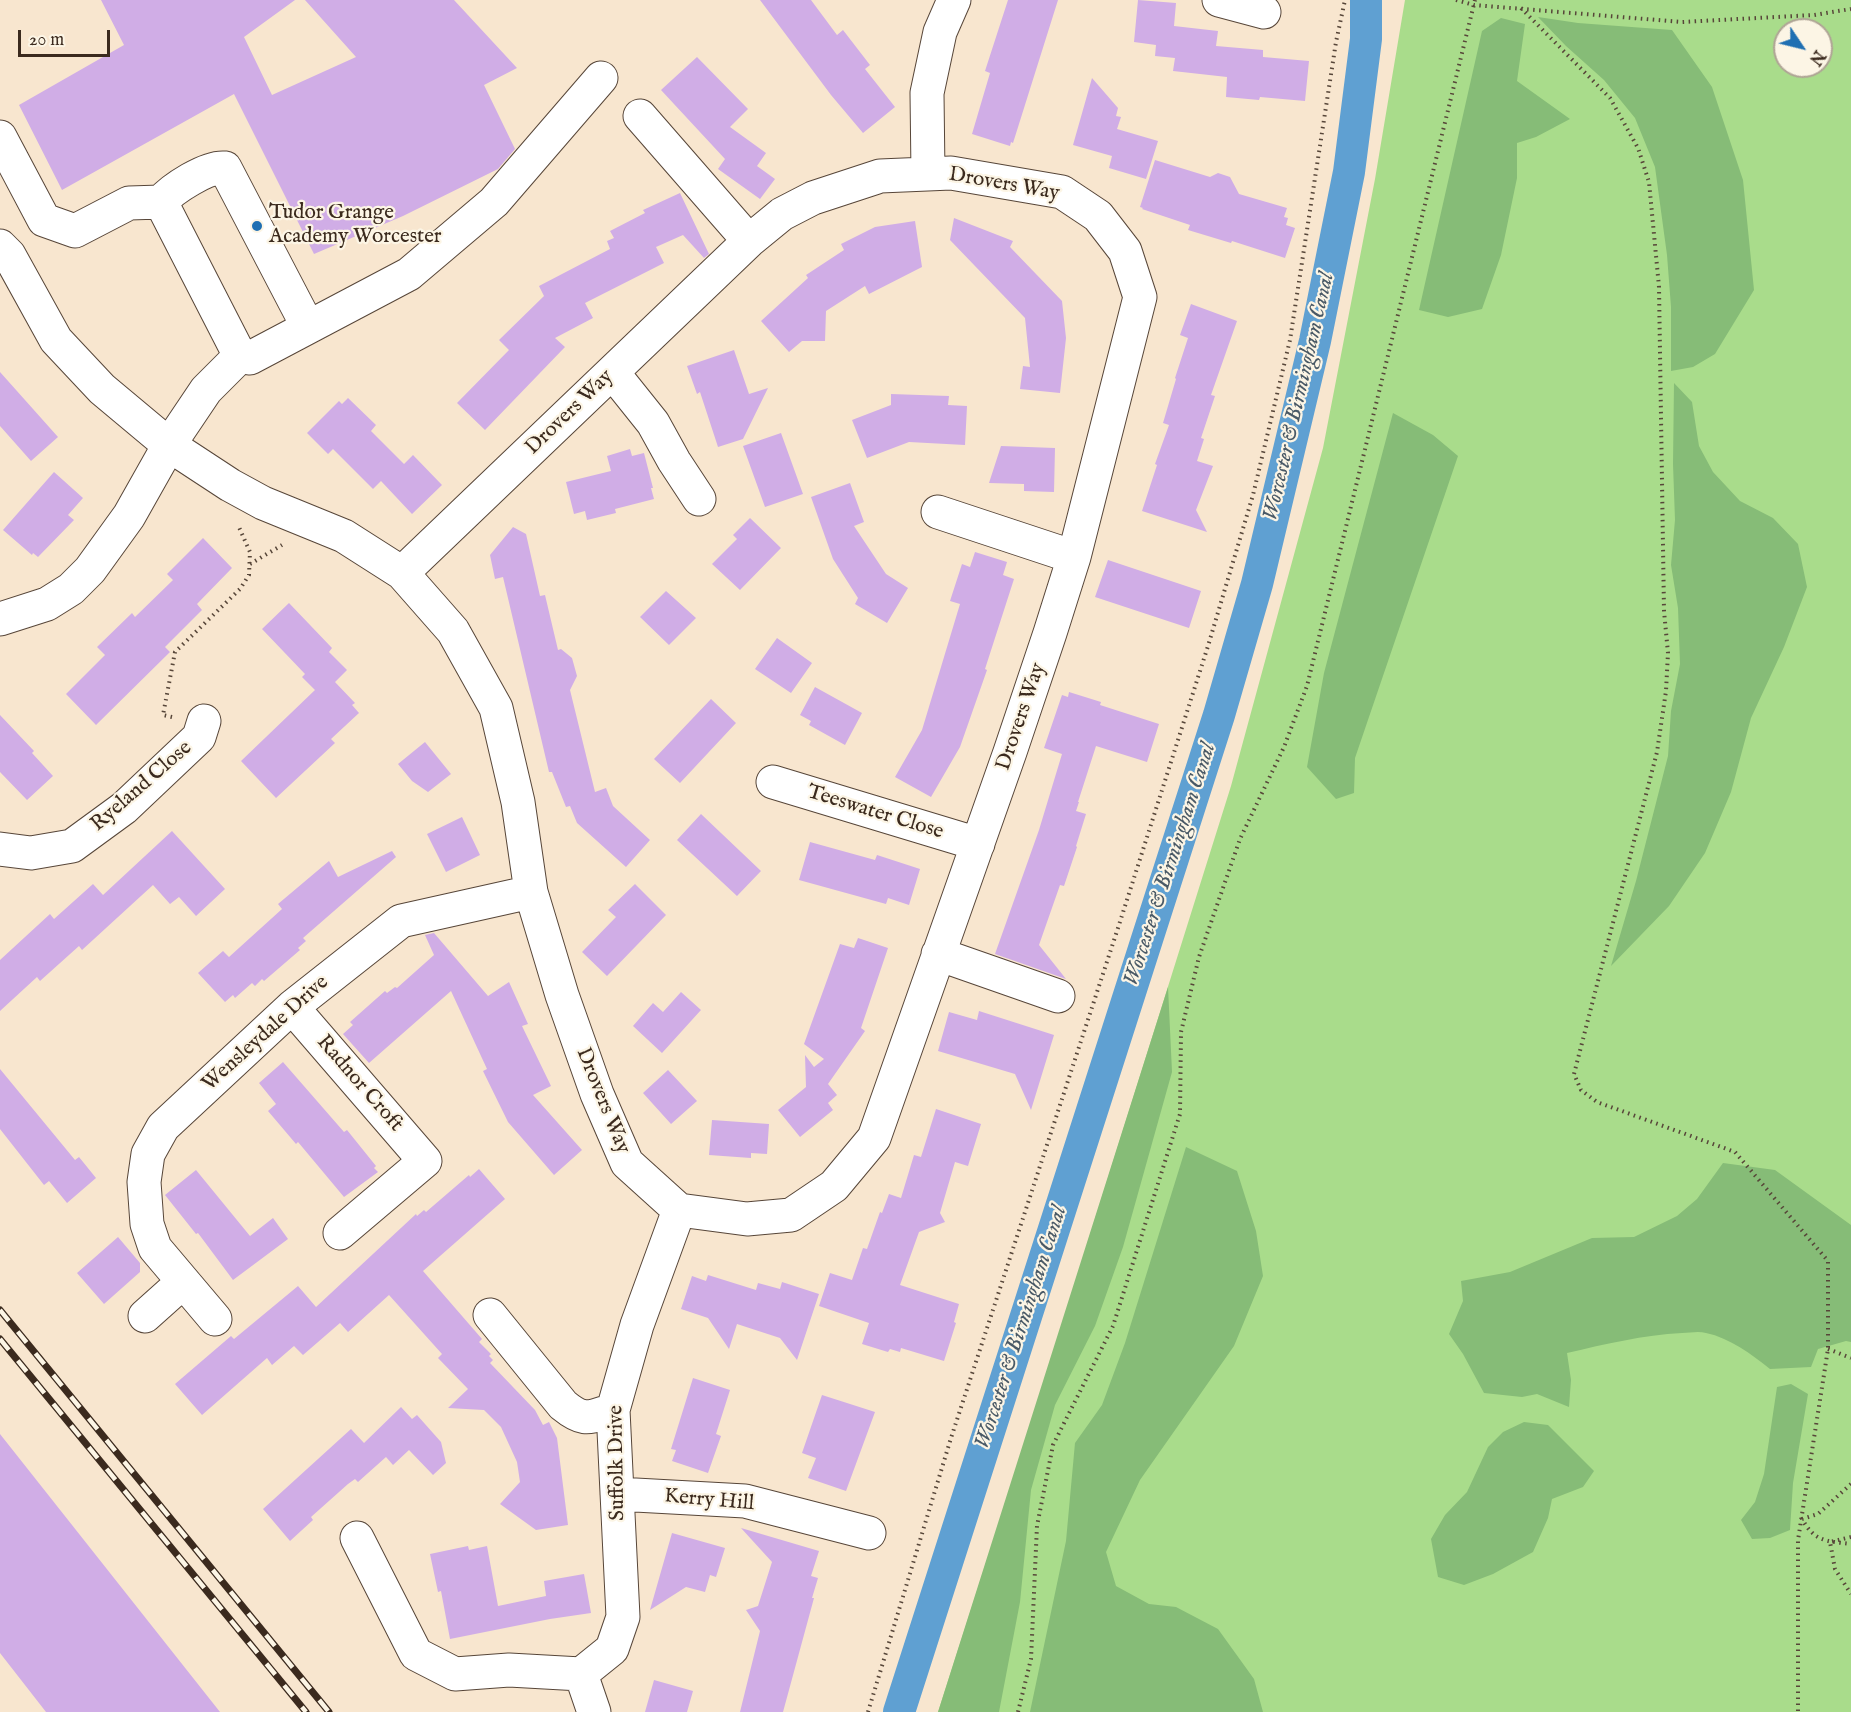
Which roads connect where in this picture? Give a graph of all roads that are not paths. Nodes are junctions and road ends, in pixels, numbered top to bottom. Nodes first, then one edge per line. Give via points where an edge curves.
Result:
1 (954, 0) edge
2 (1219, 0) edge
3 (1264, 12) dead end
4 (601, 78) dead end
5 (640, 116) dead end
6 (0, 137) edge
7 (928, 174) junction
8 (161, 202) junction
9 (749, 241) junction
10 (0, 246) edge
11 (308, 327) junction
12 (240, 356) junction
13 (613, 373) junction
14 (169, 445) junction
15 (699, 499) dead end
16 (938, 512) dead end
17 (1074, 557) junction
18 (402, 573) junction
19 (0, 619) edge
20 (204, 723) road end
21 (773, 782) dead end
22 (978, 844) junction
23 (0, 849) edge
24 (531, 892) junction
25 (938, 954) junction
26 (1058, 996) dead end
27 (292, 1007) junction
28 (680, 1210) junction
29 (339, 1233) dead end
30 (183, 1282) junction
31 (490, 1315) dead end
32 (145, 1316) dead end
33 (214, 1319) dead end
34 (613, 1410) junction
35 (617, 1494) junction
36 (869, 1533) dead end
37 (357, 1538) dead end
38 (581, 1674) junction
39 (594, 1712) edge

1 - 7 street via 940,33 927,93
2 - 3 street
4 - 11 street via 494,202 409,274
5 - 9 street
6 - 8 street via 44,220 75,231 129,203
7 - 9 street, Drovers Way via 880,176 813,198 782,214
7 - 17 street, Drovers Way via 951,173 1062,192 1098,216 1125,251 1140,297
8 - 11 street via 170,192 204,173 225,168
8 - 12 street
9 - 13 street, Drovers Way
10 - 14 street, Drovers Way via 9,255 56,340 102,389
11 - 12 street via 250,358
12 - 14 street via 206,390
13 - 15 street via 653,423
13 - 18 street, Drovers Way
14 - 18 street, Drovers Way via 230,485 344,536
14 - 19 street via 129,516 90,570 47,604
16 - 17 street
17 - 22 street, Drovers Way
18 - 24 street, Drovers Way via 453,631 496,708 518,802
20 - 23 street, Ryeland Close via 199,737 124,808 72,846 31,853
21 - 22 street, Teeswater Close
22 - 25 street, Drovers Way
24 - 27 street, Wensleydale Drive via 401,921
24 - 28 street, Drovers Way via 561,995 627,1163
25 - 26 street
25 - 28 street, Drovers Way via 874,1138 834,1186 791,1215 747,1219
27 - 29 street, Radnor Croft via 425,1161
27 - 30 street, Wensleydale Drive via 163,1127 148,1154 144,1182 147,1224 155,1248
28 - 34 street, Suffolk Drive via 637,1325
30 - 32 street
30 - 33 street, Wensleydale Drive
31 - 34 street via 574,1414 585,1418
34 - 35 street, Suffolk Drive
35 - 36 street, Kerry Hill via 745,1501
35 - 38 street, Suffolk Drive via 623,1617 612,1649
37 - 38 street via 416,1654 455,1674 509,1670
38 - 39 street

